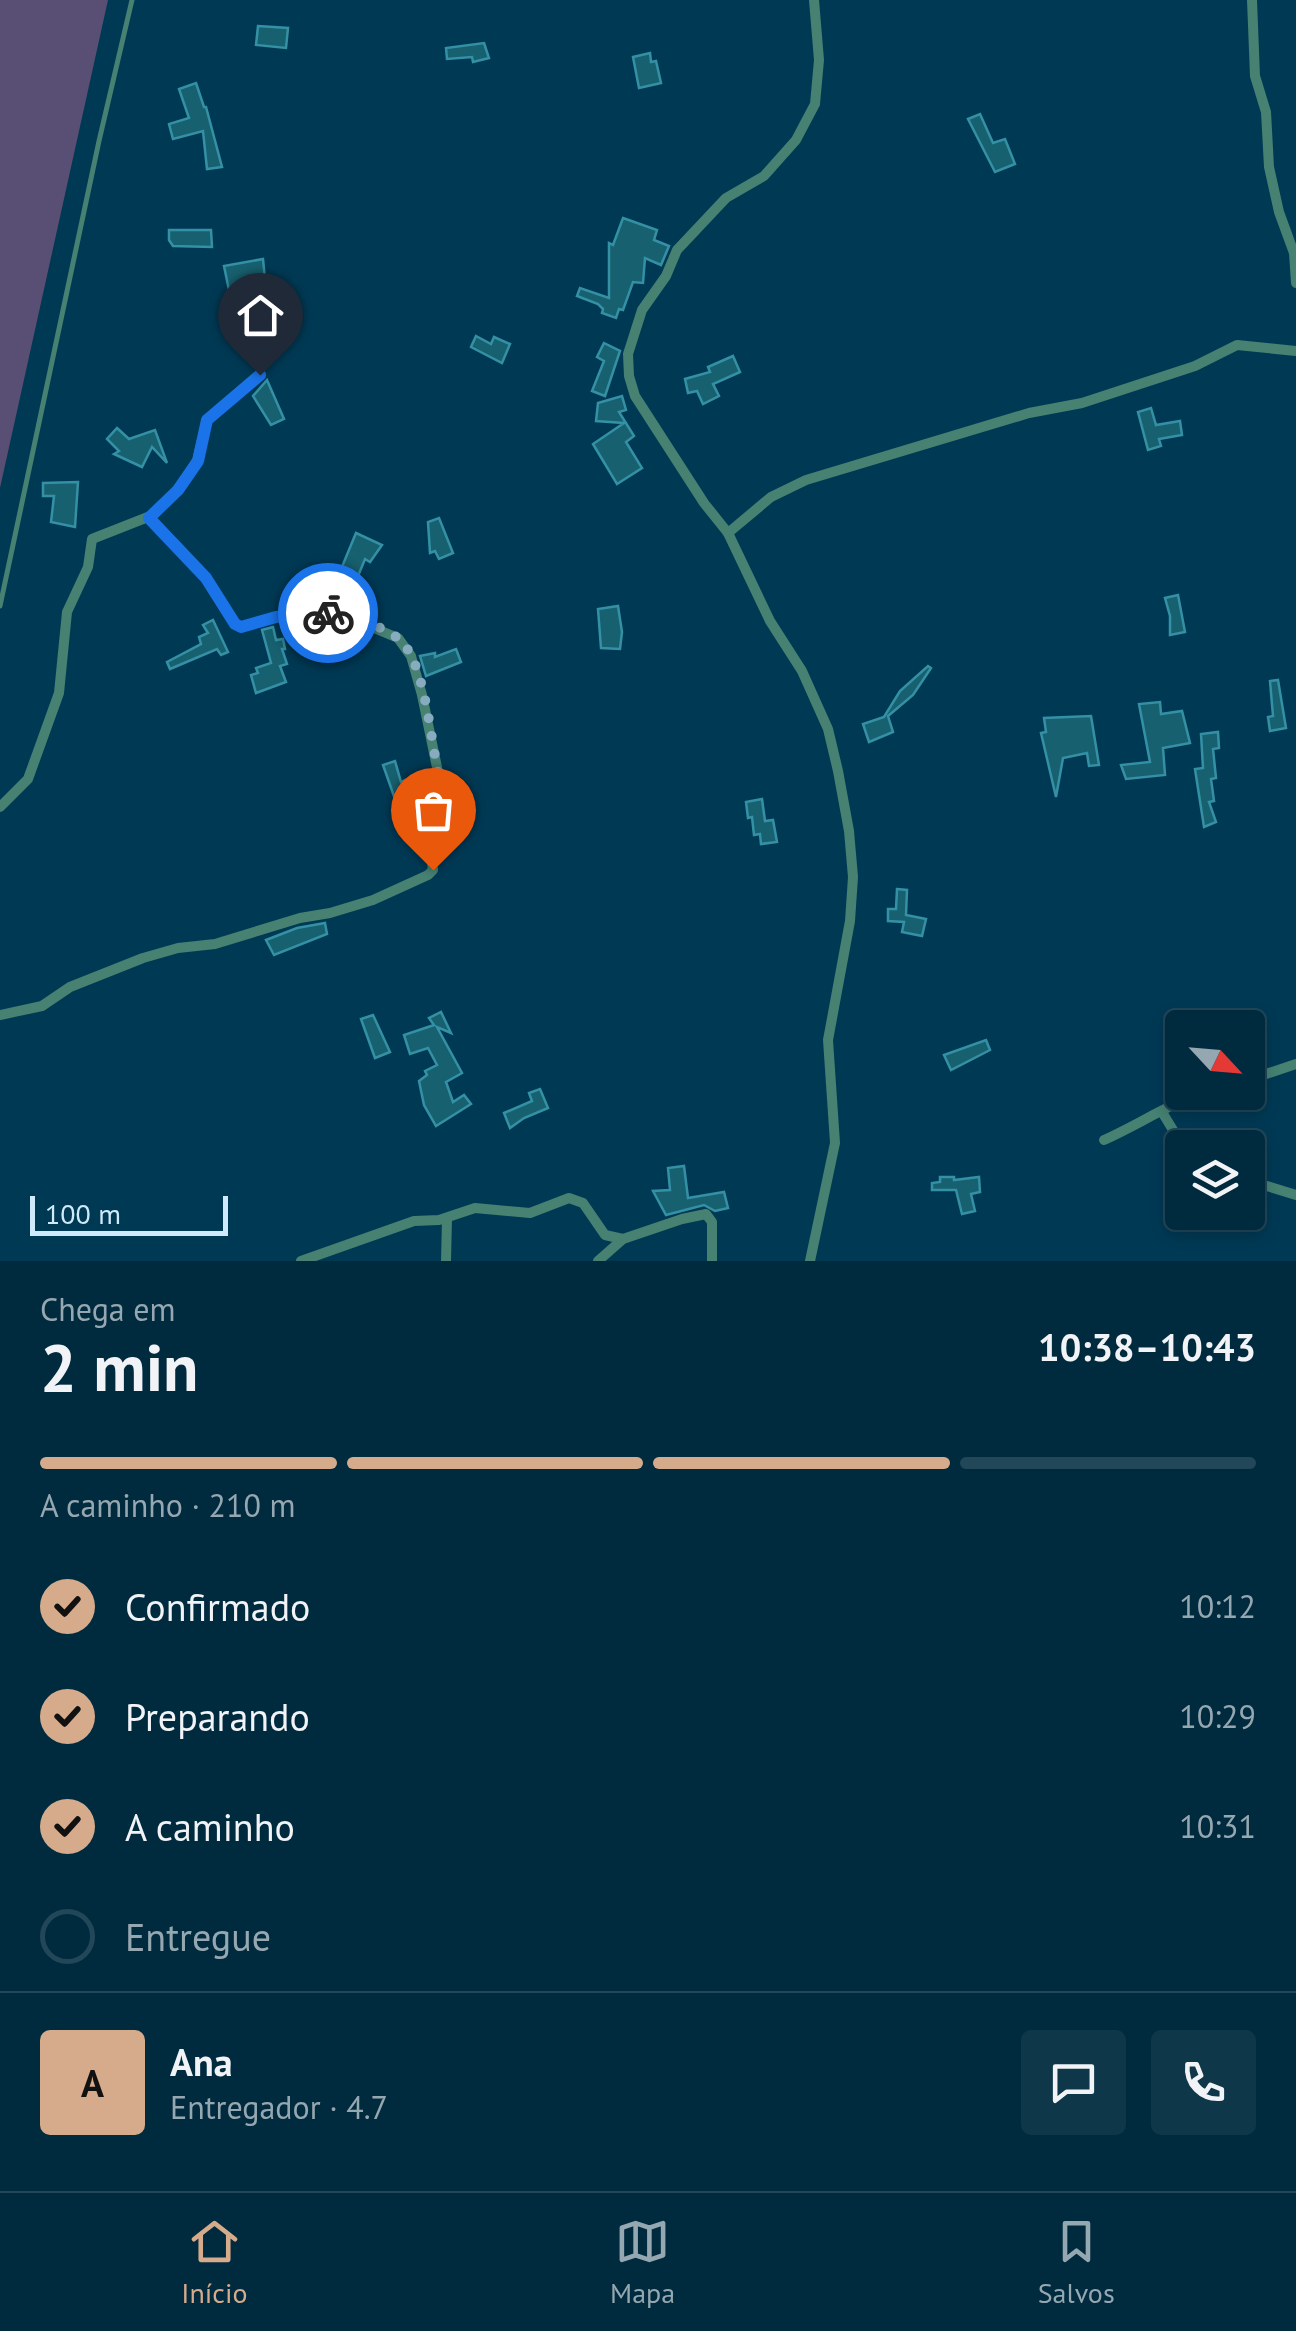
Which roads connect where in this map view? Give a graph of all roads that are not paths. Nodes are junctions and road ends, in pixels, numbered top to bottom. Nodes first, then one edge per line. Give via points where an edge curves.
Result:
1 (132, 0) edge
2 (814, 0) edge
3 (1252, 0) edge
4 (1296, 282) edge
5 (1296, 351) edge
6 (260, 375) dead end
7 (149, 518) junction
8 (728, 533) junction
9 (0, 606) edge
10 (0, 807) edge
11 (0, 1015) edge
12 (1296, 1064) edge
13 (1265, 1074) edge
14 (1165, 1110) edge
15 (1162, 1112) junction
16 (1173, 1130) edge
17 (1104, 1140) dead end
18 (1265, 1186) edge
19 (1296, 1195) edge
20 (447, 1218) junction
21 (622, 1240) junction
22 (301, 1261) edge
23 (446, 1261) edge
24 (598, 1261) edge
25 (712, 1261) edge
26 (810, 1261) edge

1 - 9 lane
2 - 8 street via 819,60 809,116 764,176 726,198 690,232 642,310 628,354 635,396
3 - 4 street via 1254,76
5 - 8 street via 1237,345 1101,397 806,480 772,497
6 - 7 street via 207,420 198,461
7 - 10 street via 92,539 88,568 66,612 59,693 28,779
7 - 11 street via 241,627 332,613 406,646 439,777 423,794 433,870 372,900 143,958 42,1006
8 - 26 street via 828,729 849,832 850,921 828,1040 836,1144
12 - 13 street
14 - 15 street
15 - 16 street
15 - 17 street
18 - 19 street
20 - 21 street via 475,1208 530,1213 570,1198 584,1202 600,1231
20 - 22 street via 414,1221
20 - 23 street
21 - 24 street
21 - 25 street via 706,1214

